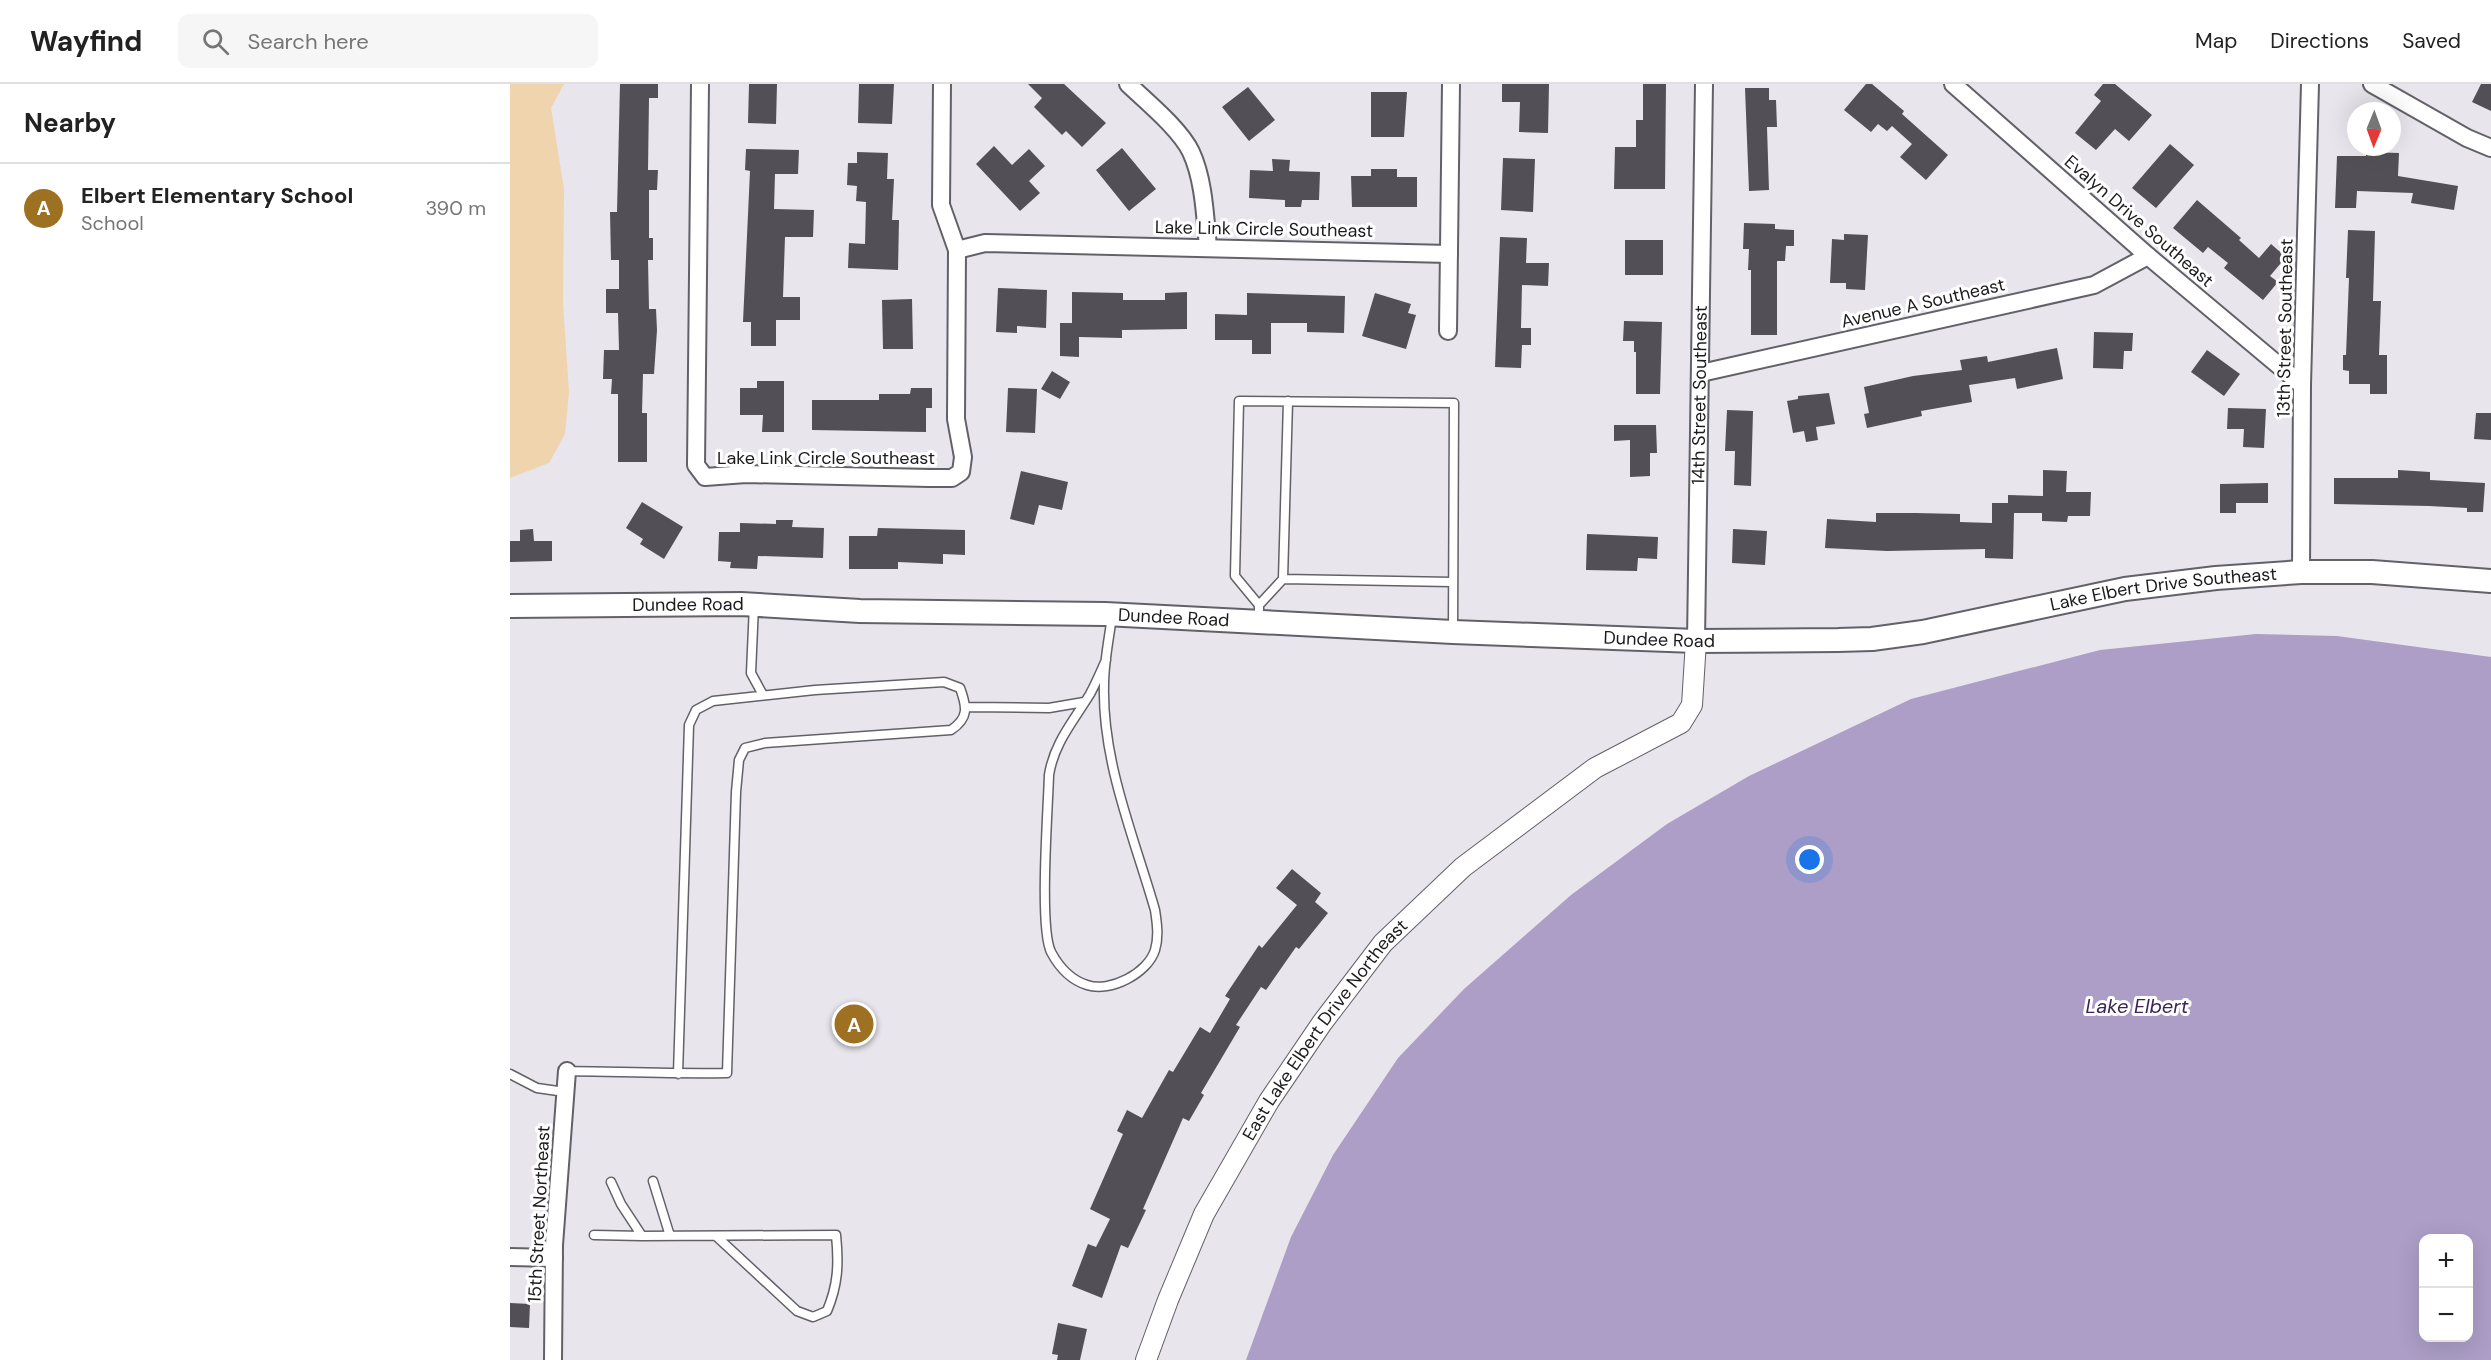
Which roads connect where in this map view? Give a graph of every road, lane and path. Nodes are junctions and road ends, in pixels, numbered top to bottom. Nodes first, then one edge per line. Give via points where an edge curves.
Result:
1 (700, 84) edge
2 (942, 84) edge
3 (1128, 84) edge
4 (1451, 84) edge
5 (1704, 84) edge
6 (1953, 84) edge
7 (2310, 84) edge
8 (2372, 84) edge
9 (2491, 148) edge
10 (1208, 247) junction
11 (957, 250) junction
12 (1449, 254) junction
13 (2148, 256) junction
14 (1448, 331) dead end
15 (1701, 373) junction
16 (2302, 385) junction
17 (1288, 401) junction
18 (2301, 572) junction
19 (1283, 579) junction
20 (2491, 581) edge
21 (1452, 582) junction
22 (754, 605) junction
23 (510, 606) edge
24 (1259, 613) junction
25 (1112, 614) junction
26 (1453, 632) junction
27 (1838, 640) joint
28 (1696, 641) junction
29 (1106, 660) junction
30 (763, 695) junction
31 (1084, 702) junction
32 (1692, 705) joint
33 (967, 707) junction
34 (567, 1071) joint
35 (510, 1074) edge
36 (678, 1074) junction
37 (564, 1092) junction
38 (653, 1181) dead end
39 (611, 1182) dead end
40 (594, 1235) dead end
41 (642, 1236) junction
42 (670, 1236) junction
43 (716, 1236) junction
44 (510, 1257) edge
45 (554, 1258) junction
46 (553, 1360) edge
47 (1146, 1360) edge

1 - 11 street, Lake Link Circle Southeast via 694,441 696,465 705,477 746,474 952,478 961,472 963,457 956,419
2 - 11 street via 941,205
3 - 10 street via 1191,150
4 - 12 street
5 - 15 street, 14th Street Southeast
6 - 13 street, Evalyn Drive Southeast
7 - 16 street, 13th Street Southeast
8 - 9 street
10 - 11 street, Lake Link Circle Southeast via 985,243
10 - 12 street, Lake Link Circle Southeast
12 - 14 street
13 - 15 street, Avenue A Southeast via 2094,285
13 - 16 street, Evalyn Drive Southeast
15 - 28 street, 14th Street Southeast
16 - 18 street, 13th Street Southeast
17 - 19 lane
17 - 21 lane via 1454,403
17 - 24 lane via 1239,401 1235,576
18 - 20 main road, Lake Elbert Drive Southeast via 2372,572
18 - 27 main road, Lake Elbert Drive Southeast via 2125,589 1923,632
19 - 21 lane
19 - 24 lane
21 - 26 lane
22 - 23 main road, Dundee Road
22 - 25 main road, Dundee Road via 860,611
22 - 30 lane via 751,673
24 - 25 main road, Dundee Road
24 - 26 main road, Dundee Road
25 - 29 lane
26 - 28 main road, Dundee Road
27 - 28 main road, Dundee Road
28 - 32 street, 14th Street Southeast
29 - 31 lane
29 - 31 lane via 1104,685 1112,765 1155,910 1158,934 1155,952 1140,971 1115,984 1089,986 1065,973 1050,950 1045,923 1052,756
30 - 33 lane via 944,682 960,688
30 - 36 lane via 713,701 696,710 689,725
31 - 33 lane via 1049,708
32 - 47 street, East Lake Elbert Drive Northeast via 1681,723 1595,768 1463,867 1383,943 1269,1101 1204,1214
33 - 36 lane via 962,723 951,730 765,743 745,748 739,760 736,792 727,1073
34 - 36 lane
34 - 37 street, 15th Street Northeast
35 - 37 lane via 537,1088
37 - 45 street, 15th Street Northeast
38 - 42 lane
39 - 41 lane
40 - 41 lane
41 - 42 lane
42 - 43 lane
43 - 43 lane via 836,1235 839,1264 836,1289 827,1311 813,1317 797,1311
44 - 45 street
45 - 46 street, 15th Street Northeast

